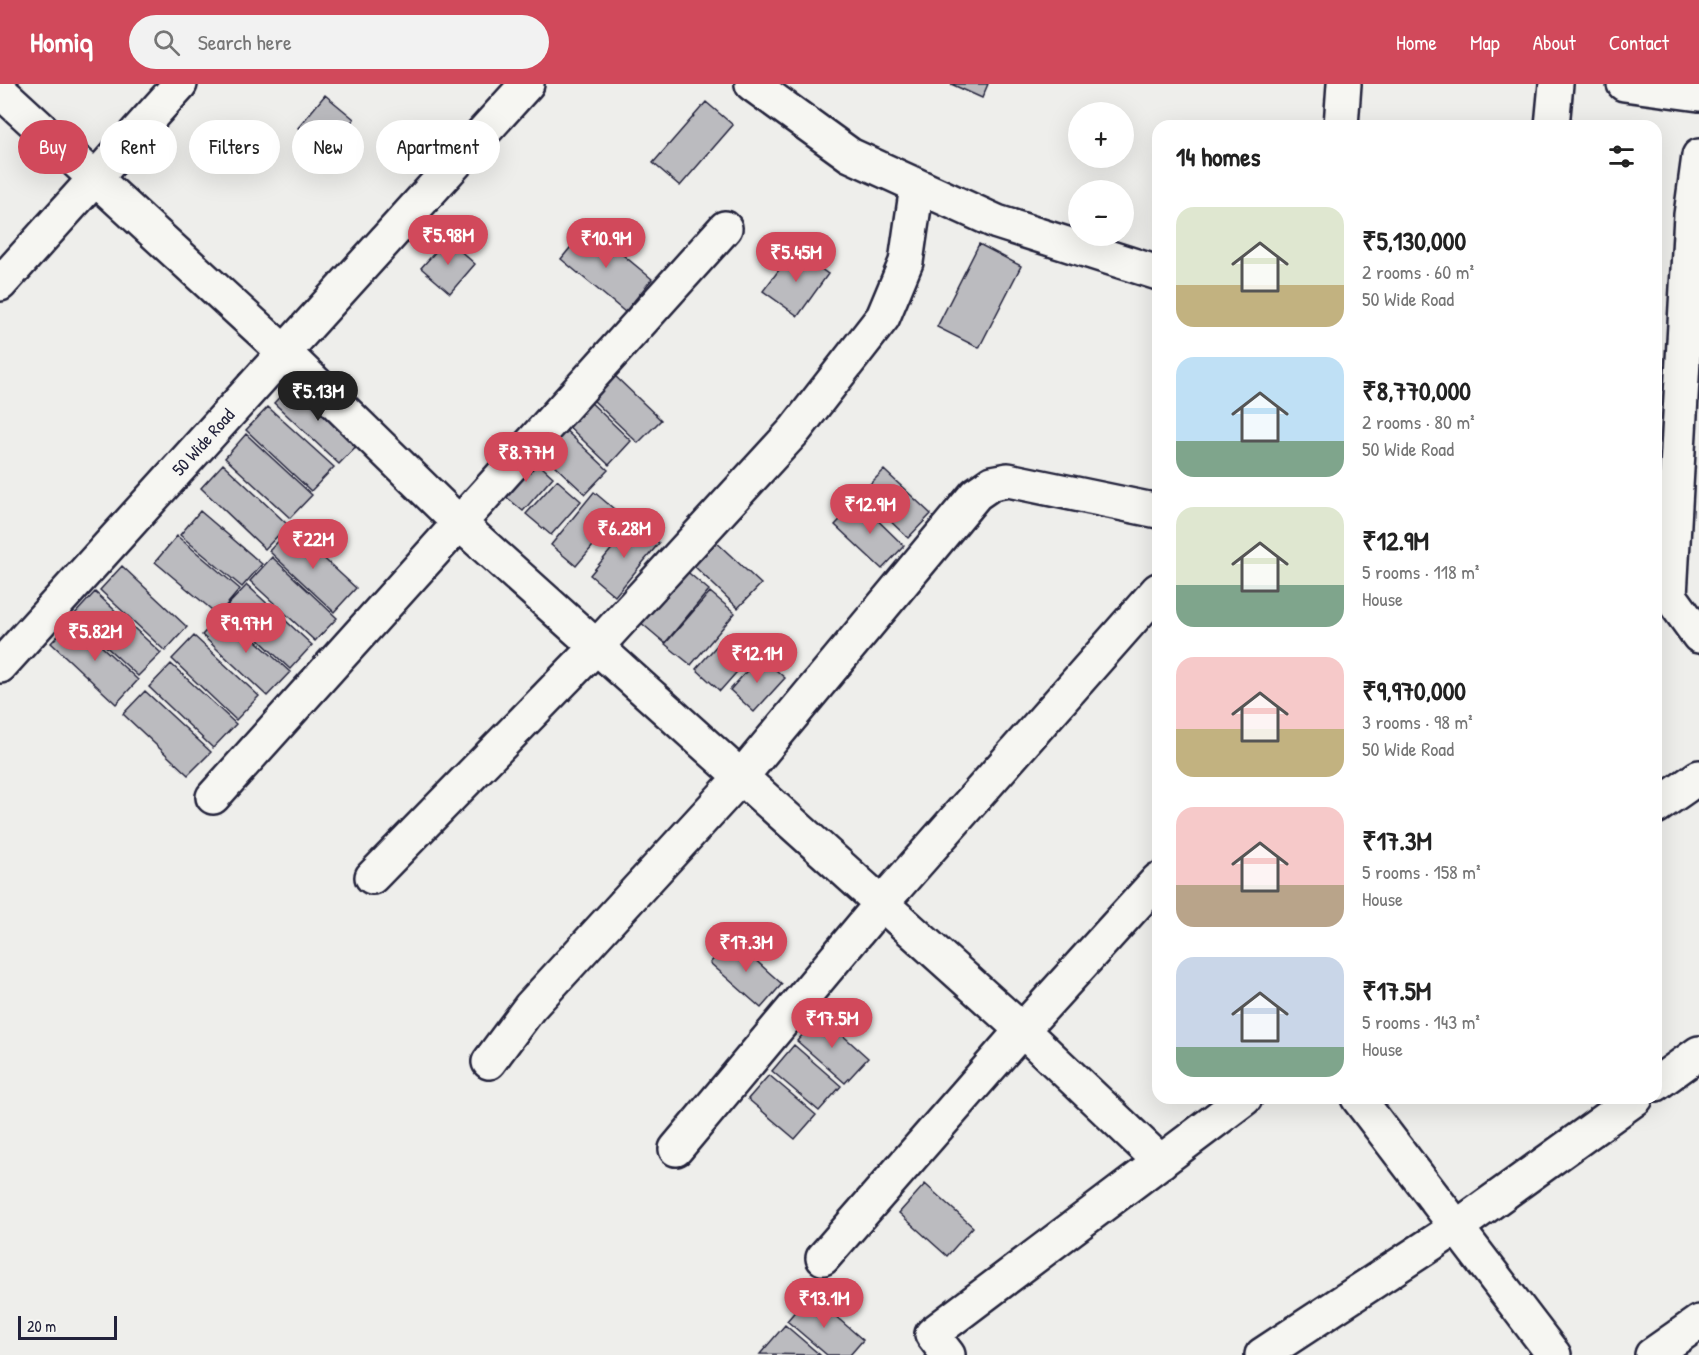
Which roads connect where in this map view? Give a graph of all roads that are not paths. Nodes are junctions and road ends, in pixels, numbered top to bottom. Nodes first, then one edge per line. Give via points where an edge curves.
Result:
1 (180, 84) edge
2 (527, 84) edge
3 (752, 84) edge
4 (1344, 84) edge
5 (1556, 84) edge
6 (1624, 84) edge
7 (0, 91) edge
8 (1699, 94) edge
9 (1341, 120) edge
10 (1553, 120) edge
11 (1699, 156) edge
12 (95, 178) junction
13 (917, 186) junction
14 (725, 228) dead end
15 (1152, 271) edge
16 (0, 284) edge
17 (284, 352) junction
18 (1152, 510) edge
19 (459, 523) junction
20 (1152, 597) edge
21 (1699, 636) edge
22 (596, 647) junction
23 (0, 666) edge
24 (741, 777) junction
25 (1699, 777) edge
26 (213, 797) dead end
27 (1662, 803) edge
28 (372, 878) dead end
29 (1152, 887) edge
30 (881, 904) junction
31 (1022, 1030) junction
32 (1699, 1053) edge
33 (489, 1062) dead end
34 (1662, 1080) edge
35 (1237, 1104) edge
36 (1363, 1104) edge
37 (1628, 1104) edge
38 (676, 1149) dead end
39 (1161, 1162) junction
40 (1457, 1227) junction
41 (823, 1258) dead end
42 (1699, 1322) edge
43 (948, 1355) edge
44 (1262, 1355) edge
45 (1554, 1355) edge
46 (1652, 1355) edge

1 - 12 street
2 - 17 street, 50 Wide Road
3 - 13 street via 850,154
4 - 9 street
5 - 10 street
6 - 8 street
7 - 12 street
11 - 21 street via 1691,214 1670,596
12 - 16 street
12 - 17 street
13 - 15 street via 998,222
13 - 22 street via 906,262 883,317 795,430
14 - 19 street
17 - 19 street
17 - 23 street, 50 Wide Road
18 - 24 street via 1008,480 992,483 976,494
19 - 22 street
19 - 26 street
20 - 30 street
22 - 24 street
22 - 28 street
24 - 30 street
24 - 33 street via 530,1007
25 - 27 street
29 - 31 street
30 - 31 street
30 - 38 street
31 - 39 street
31 - 41 street
32 - 34 street
35 - 39 street
36 - 40 street
37 - 40 street
39 - 43 street via 932,1334
40 - 44 street
40 - 45 street
42 - 46 street

